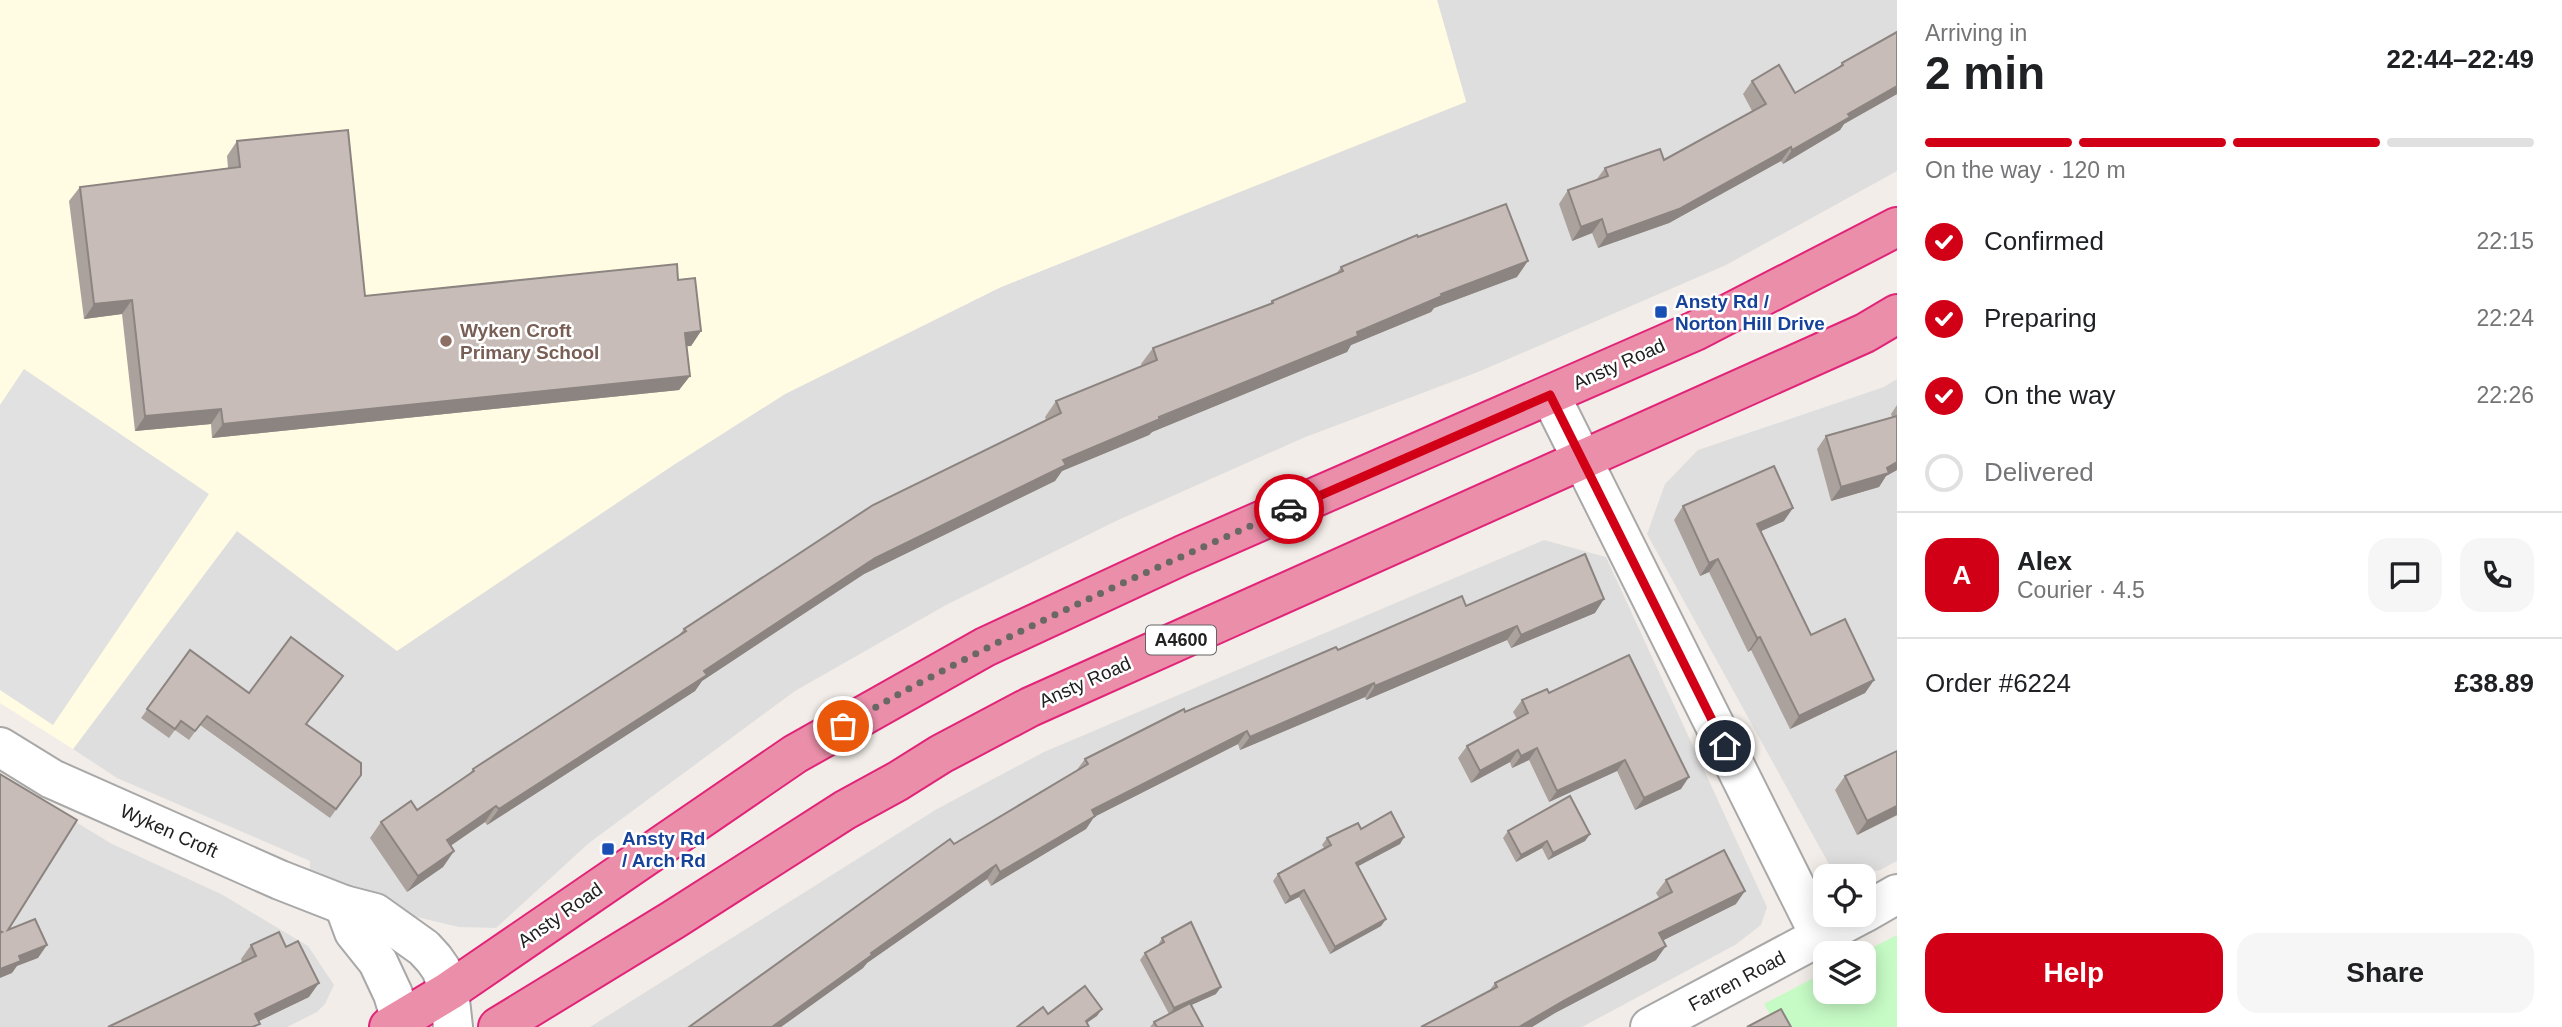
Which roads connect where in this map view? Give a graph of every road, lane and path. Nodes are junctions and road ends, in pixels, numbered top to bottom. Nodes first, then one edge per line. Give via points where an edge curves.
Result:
1 (1897, 227) edge
2 (1897, 314) edge
3 (1550, 395) junction
4 (1582, 462) junction
5 (0, 747) edge
6 (1897, 894) edge
7 (344, 905) junction
8 (1876, 906) edge
9 (1840, 927) edge
10 (1821, 938) junction
11 (451, 1009) edge
12 (398, 1025) edge
13 (499, 1027) edge
14 (1650, 1027) edge

1 - 3 highway, Ansty Road via 1695,331
2 - 4 highway, Ansty Road / A4600 via 1865,333
3 - 4 street
3 - 11 highway, Ansty Road via 1183,555 985,647 891,698 795,754
4 - 10 street
4 - 13 highway, Ansty Road / A4600 via 1019,713 845,810
5 - 7 street, Wyken Croft via 52,779
6 - 8 street, Farren Road
7 - 11 street, Wyken Croft via 375,914 424,948 441,969
7 - 12 street via 354,932 378,962
9 - 10 street, Farren Road
10 - 14 street, Farren Road
11 - 12 highway, Ansty Road

